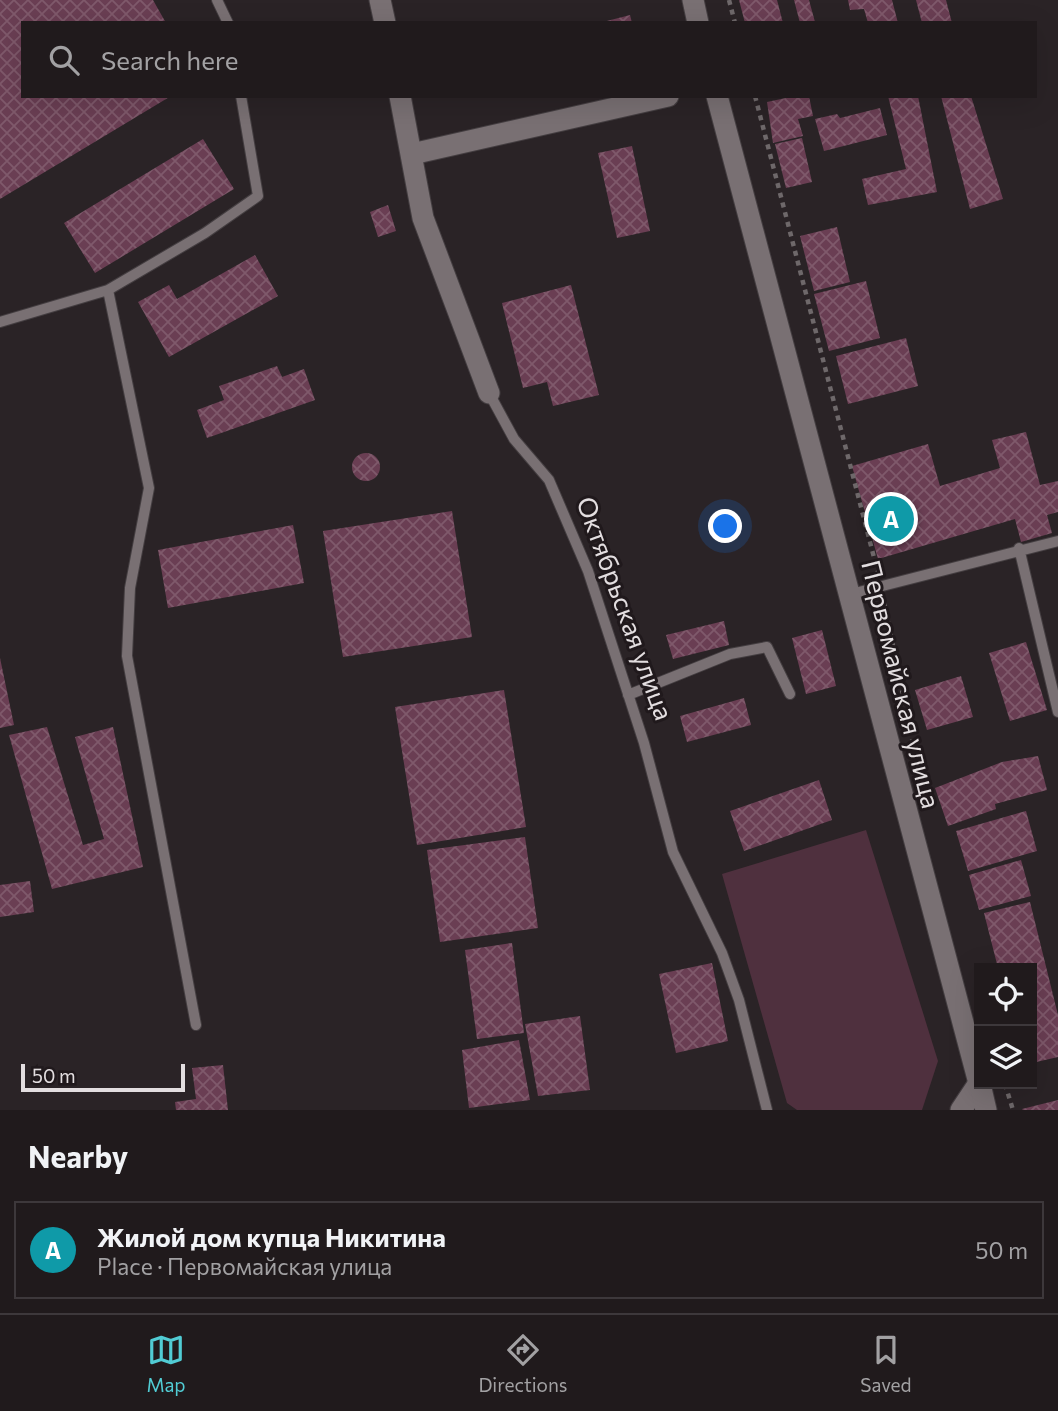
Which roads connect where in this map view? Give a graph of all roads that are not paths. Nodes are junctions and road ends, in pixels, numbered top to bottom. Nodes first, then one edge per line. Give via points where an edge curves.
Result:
1 (217, 0) edge
2 (380, 0) edge
3 (693, 0) edge
4 (227, 21) edge
5 (385, 21) edge
6 (698, 21) edge
7 (241, 98) edge
8 (400, 98) edge
9 (659, 98) edge
10 (718, 98) edge
11 (412, 154) junction
12 (108, 290) junction
13 (0, 322) edge
14 (489, 393) joint
15 (1058, 541) edge
16 (1019, 548) junction
17 (851, 594) junction
18 (790, 694) dead end
19 (628, 695) junction
20 (1058, 712) edge
21 (195, 1025) dead end
22 (974, 1065) edge
23 (975, 1089) edge
24 (981, 1089) edge
25 (767, 1110) edge
26 (961, 1110) edge
27 (986, 1110) edge

1 - 4 lane
2 - 5 main road
3 - 6 main road
7 - 12 lane via 258,196
8 - 11 main road, Октябрьская улица
9 - 11 main road
10 - 17 main road, Первомайская улица
11 - 14 main road, Октябрьская улица via 422,218
12 - 13 lane
12 - 21 lane via 149,488 130,588 127,656
14 - 19 lane, Октябрьская улица via 514,439 549,480 588,571
15 - 16 lane
16 - 17 lane
16 - 20 lane
17 - 22 main road, Первомайская улица
18 - 19 lane via 768,647 730,654
19 - 25 lane, Октябрьская улица via 673,852 722,953 739,1000
23 - 26 main road
24 - 27 main road, Первомайская улица

